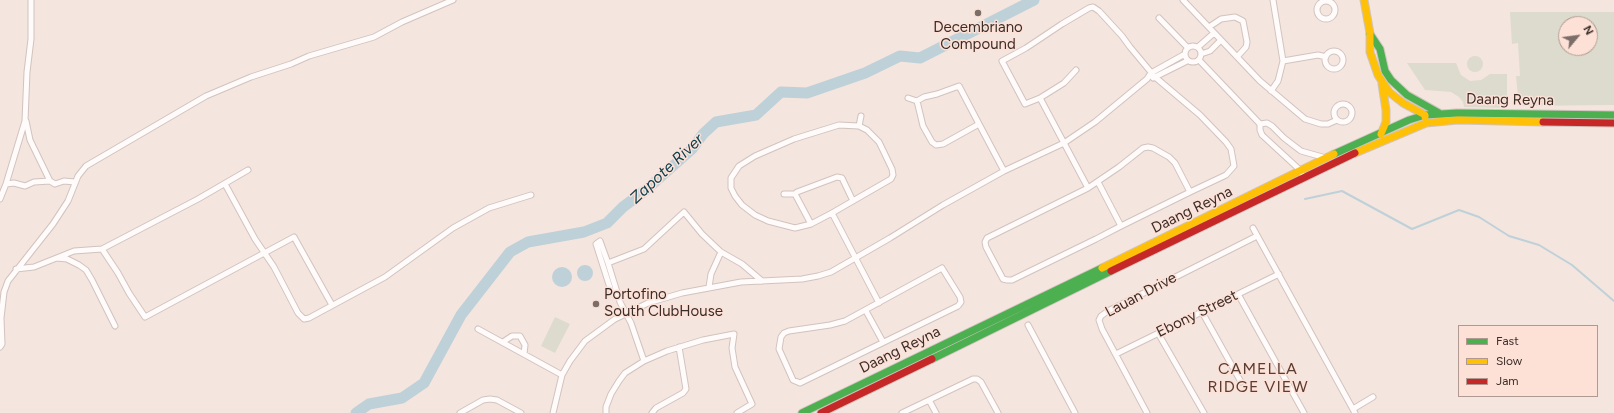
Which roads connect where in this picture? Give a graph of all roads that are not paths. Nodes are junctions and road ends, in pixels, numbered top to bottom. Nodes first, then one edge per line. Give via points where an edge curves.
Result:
1 (31, 0) edge
2 (453, 0) edge
3 (1184, 0) edge
4 (1273, 0) edge
5 (1364, 0) edge
6 (1159, 18) dead end
7 (1208, 27) junction
8 (1214, 32) junction
9 (1370, 33) junction
10 (1221, 40) junction
11 (1198, 47) junction
12 (1188, 48) junction
13 (1184, 54) junction
14 (1326, 56) dead end
15 (1200, 57) junction
16 (1237, 57) junction
17 (1187, 60) junction
18 (1283, 61) junction
19 (1076, 70) dead end
20 (1153, 75) junction
21 (1382, 84) junction
22 (1271, 91) junction
23 (908, 98) dead end
24 (1040, 98) junction
25 (917, 101) junction
26 (1439, 113) junction
27 (1425, 115) junction
28 (1614, 115) edge
29 (861, 116) dead end
30 (26, 118) junction
31 (1337, 120) dead end
32 (1439, 121) junction
33 (1426, 123) junction
34 (1614, 123) edge
35 (980, 124) junction
36 (1260, 124) junction
37 (859, 126) junction
38 (1381, 134) junction
39 (1064, 143) junction
40 (1328, 161) junction
41 (248, 170) dead end
42 (1300, 170) junction
43 (1004, 171) junction
44 (1304, 178) junction
45 (50, 181) junction
46 (75, 182) junction
47 (1098, 182) junction
48 (6, 184) junction
49 (225, 184) junction
50 (1088, 188) junction
51 (1190, 192) junction
52 (784, 194) dead end
53 (795, 194) junction
54 (531, 195) dead end
55 (0, 199) edge
56 (853, 201) junction
57 (832, 213) junction
58 (811, 224) junction
59 (1120, 226) junction
60 (1253, 228) dead end
61 (1257, 236) junction
62 (102, 249) junction
63 (721, 252) junction
64 (264, 253) junction
65 (56, 258) junction
66 (856, 258) junction
67 (608, 263) junction
68 (16, 269) junction
69 (1279, 274) junction
70 (762, 281) junction
71 (709, 287) junction
72 (617, 292) junction
73 (1238, 294) junction
74 (879, 303) junction
75 (332, 305) junction
76 (1016, 309) junction
77 (866, 311) junction
78 (1202, 312) junction
79 (625, 313) junction
80 (1019, 317) junction
81 (1028, 325) dead end
82 (115, 326) dead end
83 (478, 329) dead end
84 (1, 331) edge
85 (1158, 333) junction
86 (503, 342) junction
87 (882, 342) junction
88 (0, 347) edge
89 (678, 347) junction
90 (524, 354) junction
91 (1116, 354) junction
92 (644, 361) junction
93 (562, 375) junction
94 (1241, 382) dead end
95 (1373, 397) dead end
96 (929, 400) junction
97 (1354, 411) edge
98 (460, 413) edge
99 (521, 413) edge
100 (553, 413) edge
101 (606, 413) edge
102 (652, 413) edge
103 (737, 413) edge
104 (802, 413) edge
105 (822, 413) edge
106 (902, 413) edge
107 (936, 413) edge
108 (998, 413) edge
109 (1075, 413) edge
110 (1147, 413) edge
111 (1204, 413) edge
112 (1304, 413) edge

1 - 30 street
2 - 46 street via 402,22 374,38 309,56 206,96 86,166
3 - 7 street
4 - 18 street
5 - 9 main road
6 - 12 street
7 - 8 street
7 - 16 street via 1222,19 1236,17 1243,21 1247,42
8 - 10 street
8 - 11 street
9 - 21 main road via 1370,52
9 - 26 main road via 1380,49 1390,80 1407,95
10 - 15 street
10 - 16 street
11 - 12 street
11 - 15 street
12 - 13 street
13 - 17 street
13 - 20 street
14 - 18 street
15 - 17 street via 1194,62
15 - 36 street
16 - 22 street
17 - 20 street
18 - 22 street via 1278,80
19 - 24 street via 1064,82
20 - 24 street via 1099,11 1094,7 1089,8 1002,61 1025,104
20 - 39 street via 1082,132
20 - 51 street via 1200,115 1231,149 1234,166 1230,171
21 - 27 main road via 1403,103
21 - 38 main road via 1386,122
22 - 31 street via 1305,119 1322,124
23 - 25 street
24 - 39 street
25 - 35 street via 959,86
25 - 35 street via 923,126 936,145 943,144
26 - 27 main road, Daang Reyna
26 - 28 main road, Daang Reyna
26 - 32 main road
27 - 33 main road
27 - 38 main road, Daang Reyna
29 - 37 street
30 - 45 street via 30,140
30 - 48 street
32 - 33 main road, Daang Reyna
32 - 34 main road, Daang Reyna
33 - 40 main road, Daang Reyna
35 - 43 street
36 - 40 street via 1267,123 1301,150
36 - 42 street via 1262,135
37 - 56 street via 879,142 893,175
37 - 58 street via 839,125 794,139 755,156 739,166 731,178 731,188 735,196 755,215 795,228
38 - 40 main road, Daang Reyna
39 - 43 street
39 - 50 street
40 - 42 main road, Daang Reyna
40 - 44 main road, Daang Reyna
41 - 49 street
42 - 44 street
42 - 76 main road, Daang Reyna
43 - 66 street via 942,205
44 - 80 main road, Daang Reyna
45 - 46 street via 55,184 64,181
45 - 48 street via 34,182 25,186
46 - 68 street via 68,201 53,224
47 - 50 street
47 - 51 street via 1143,148 1148,147 1175,162
47 - 59 street
48 - 55 street
49 - 62 street
49 - 64 street
50 - 59 street via 987,238 986,247 1003,279 1012,280
51 - 59 street
52 - 53 street
53 - 56 street via 842,178
53 - 58 street
54 - 75 street via 489,208 459,225 385,277
56 - 57 street
57 - 58 street
57 - 66 street
60 - 61 street
61 - 69 street
61 - 91 street, Lauan Drive via 1103,314 1099,320 1100,325
62 - 64 street via 145,318
62 - 65 street via 74,251
63 - 67 street via 684,212 644,249
63 - 70 street via 742,264
63 - 71 street via 711,274
64 - 75 street via 280,277 298,313 304,319
64 - 75 street via 294,237
65 - 68 street via 34,267
65 - 82 street via 67,259 86,270
66 - 70 street via 818,276
66 - 74 street
67 - 72 street
67 - 72 street via 600,241 596,244 611,291
68 - 84 street via 4,292
69 - 73 street, Ebony Street
69 - 97 street
70 - 71 street
71 - 79 street via 661,298
72 - 79 street
73 - 78 street, Ebony Street
73 - 112 street
74 - 77 street
74 - 87 street via 942,268 961,302 958,306
76 - 80 main road
76 - 104 main road, Daang Reyna
77 - 87 street
77 - 87 street via 845,321 784,333 779,349 793,380 800,383
78 - 85 street, Ebony Street
78 - 94 street
79 - 92 street
79 - 93 street via 585,341
80 - 105 main road, Daang Reyna
81 - 109 street
83 - 86 street
84 - 88 street
85 - 91 street, Ebony Street
85 - 111 street
86 - 90 street
86 - 90 street via 512,336 520,336 525,345
89 - 92 street
89 - 102 street via 686,389
89 - 103 street via 734,334 732,348 735,367 752,404
90 - 93 street
91 - 110 street, Lauan Drive
92 - 101 street via 619,381 611,394
93 - 100 street
95 - 97 street
96 - 106 street
96 - 107 street
96 - 108 street via 968,380 977,379 984,386
98 - 99 street via 483,400 490,399

